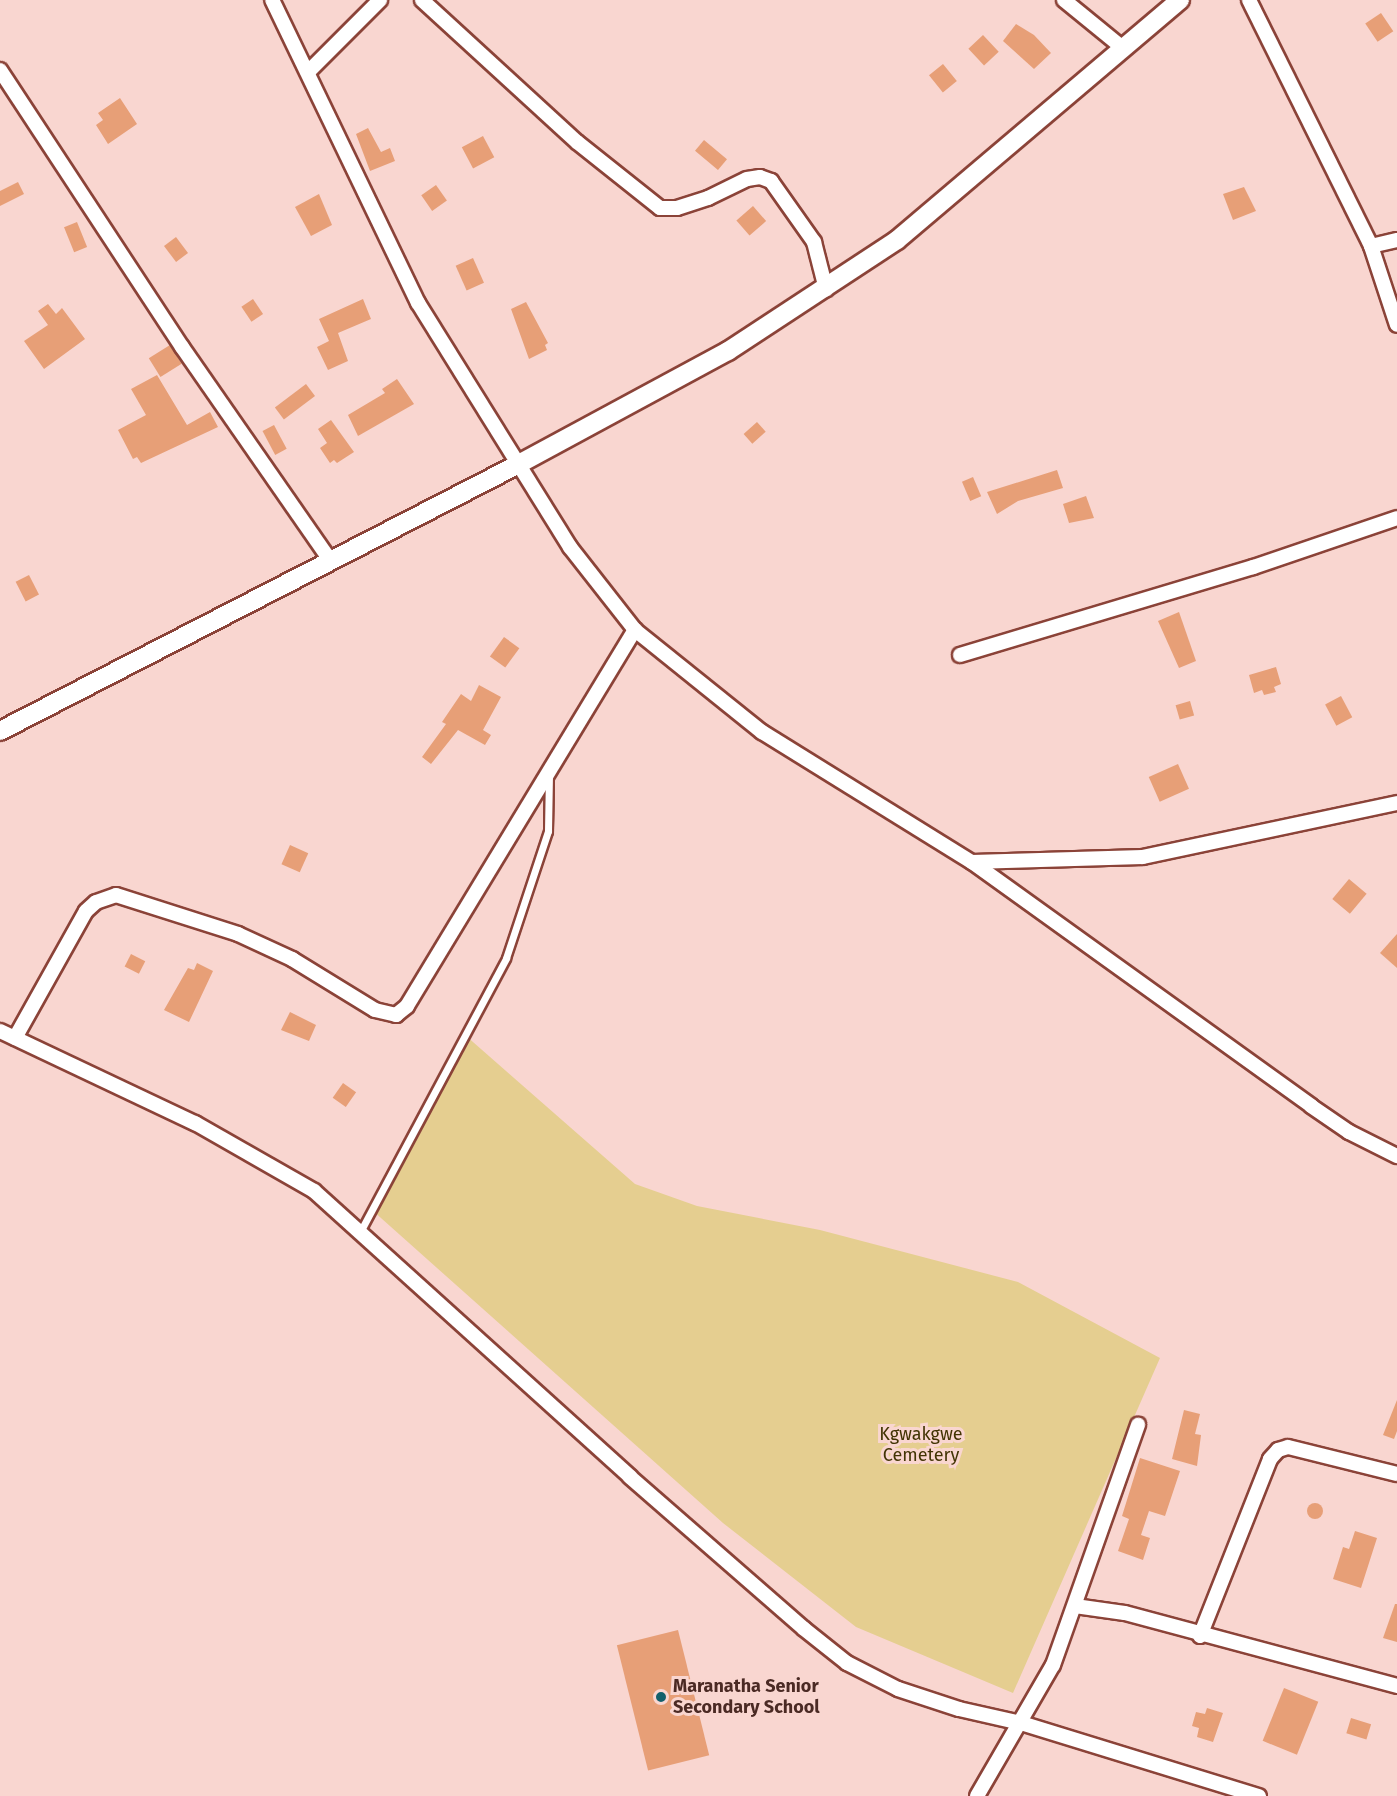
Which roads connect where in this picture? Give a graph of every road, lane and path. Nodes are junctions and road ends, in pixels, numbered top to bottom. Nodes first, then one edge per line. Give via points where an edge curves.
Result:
1 (272, 0) edge
2 (380, 0) edge
3 (422, 0) edge
4 (1064, 0) edge
5 (1180, 0) edge
6 (1249, 0) edge
7 (1124, 49) junction
8 (0, 70) edge
9 (308, 72) junction
10 (1397, 240) edge
11 (1371, 246) junction
12 (826, 289) junction
13 (1397, 325) edge
14 (517, 465) junction
15 (1397, 518) edge
16 (330, 560) junction
17 (635, 630) junction
18 (960, 655) dead end
19 (0, 731) edge
20 (549, 768) junction
21 (1397, 803) edge
22 (972, 862) junction
23 (0, 1031) edge
24 (15, 1038) junction
25 (1397, 1156) edge
26 (360, 1232) junction
27 (1138, 1425) dead end
28 (1397, 1473) edge
29 (1076, 1606) junction
30 (1200, 1636) junction
31 (1397, 1686) edge
32 (1021, 1723) junction
33 (977, 1796) edge
34 (1258, 1796) edge

1 - 9 street
2 - 9 street
3 - 12 street via 577,142 660,208 676,208 708,198 747,179 760,177 771,182 814,242
4 - 7 street
5 - 7 street
6 - 11 street
7 - 12 street via 897,240
8 - 16 street via 182,346
9 - 14 street via 418,303
10 - 11 street
11 - 13 street
12 - 14 street via 728,351
14 - 16 street
14 - 17 street via 570,547
15 - 18 street via 1253,567
16 - 19 street
17 - 20 street
17 - 22 street via 762,732
20 - 24 street via 407,1006 396,1015 375,1010 292,958 238,934 116,895 96,902 86,911
20 - 26 lane via 548,831 506,958
21 - 22 street via 1143,857
22 - 25 street via 1321,1112
23 - 24 street
24 - 26 street via 195,1123 314,1191
26 - 32 street via 630,1477 847,1663 898,1689 959,1709
27 - 29 street
28 - 30 street via 1288,1447 1278,1450 1270,1459
29 - 30 street via 1125,1613
29 - 32 street via 1053,1665
30 - 31 street
32 - 33 street
32 - 34 street

